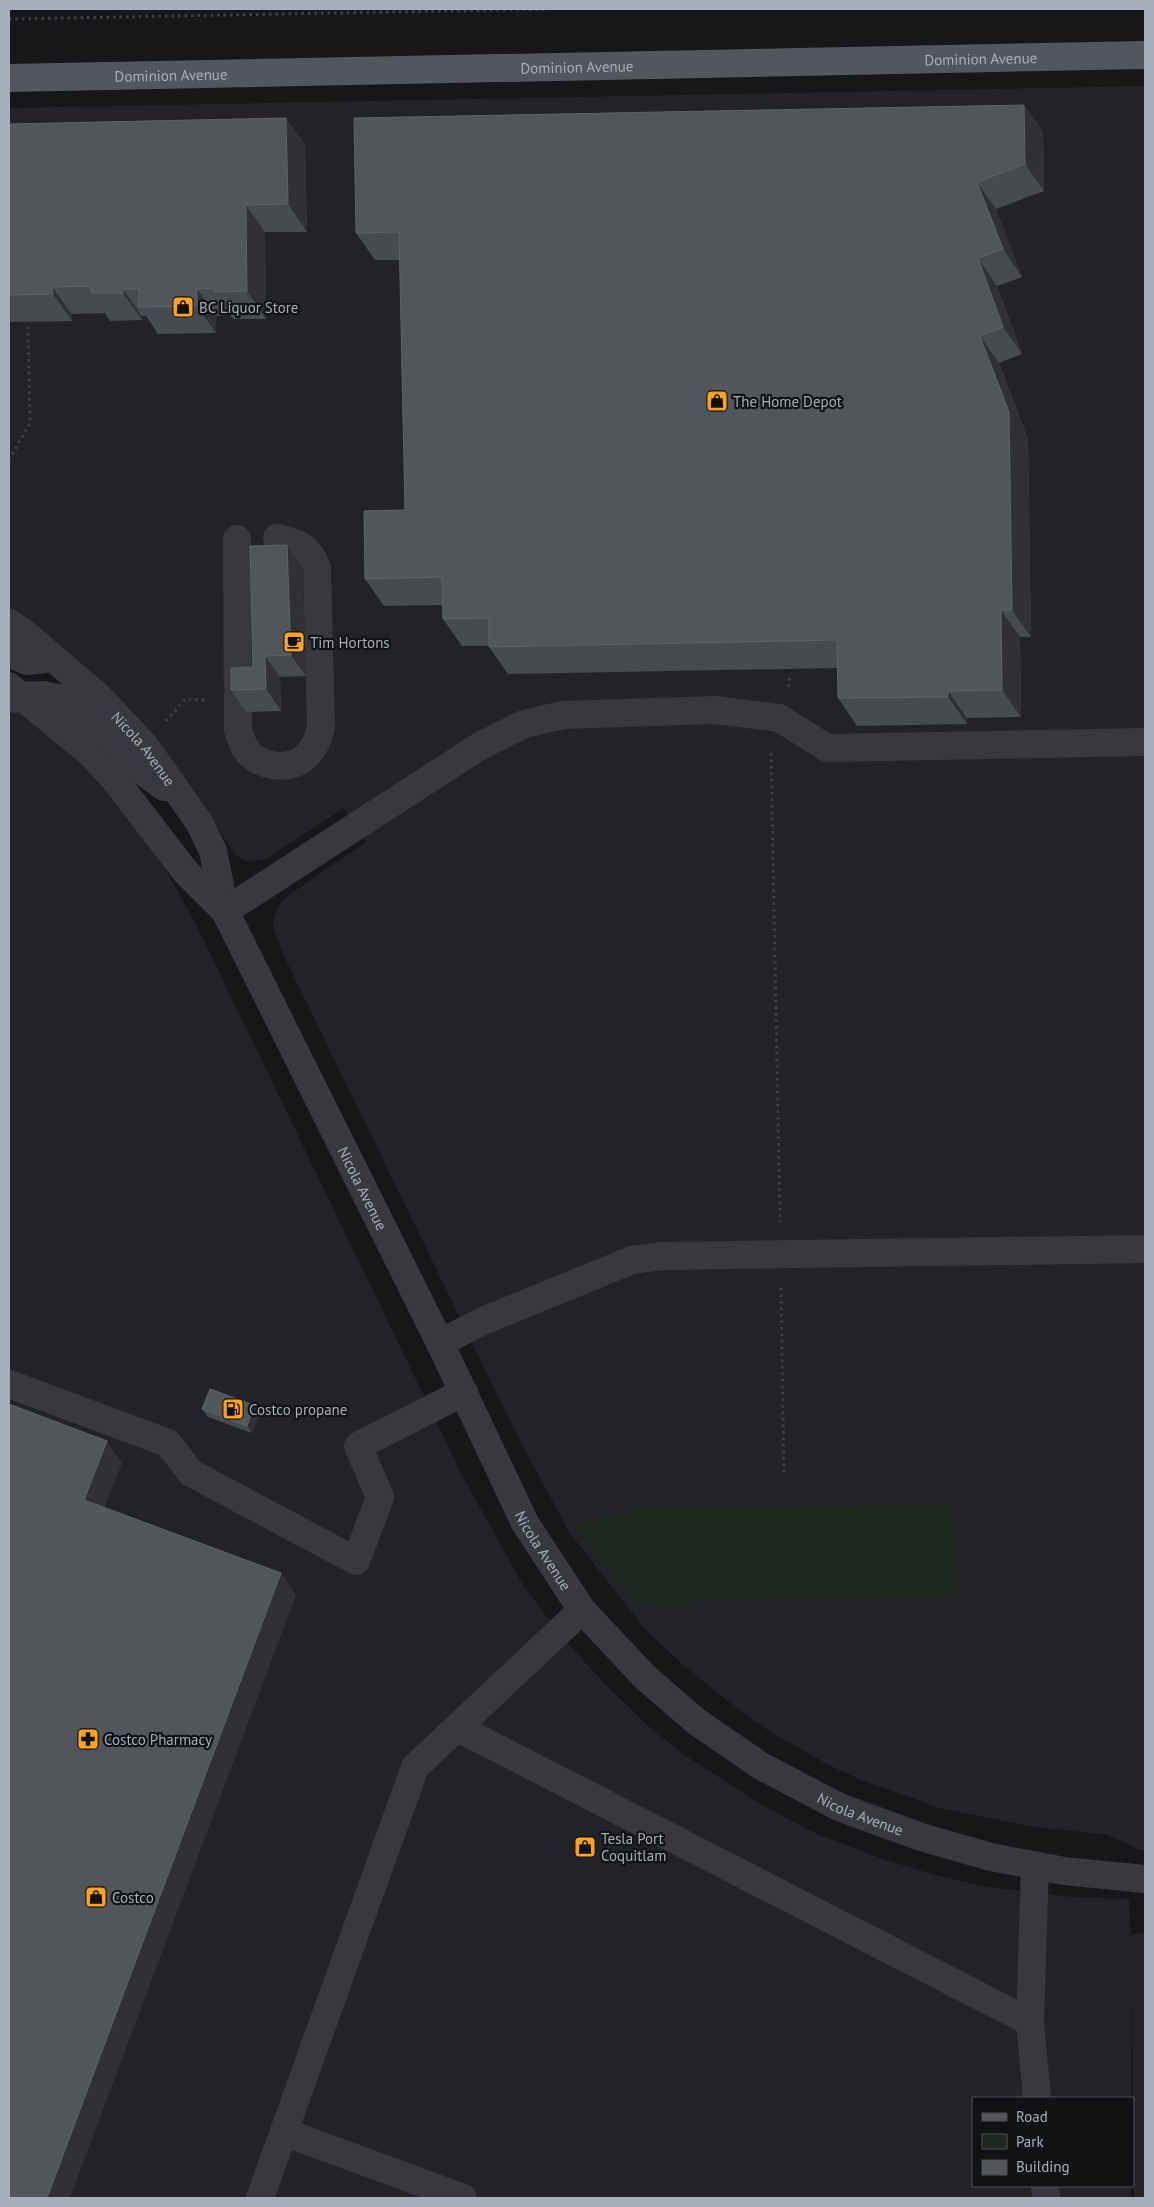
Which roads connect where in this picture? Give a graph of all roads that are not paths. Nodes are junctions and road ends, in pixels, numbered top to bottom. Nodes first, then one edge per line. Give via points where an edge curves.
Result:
1 (1145, 56) edge
2 (9, 78) edge
3 (276, 538) dead end
4 (237, 539) dead end
5 (9, 623) edge
6 (9, 653) edge
7 (53, 658) junction
8 (13, 695) edge
9 (1145, 742) edge
10 (184, 801) junction
11 (224, 911) junction
12 (1145, 1249) edge
13 (440, 1343) junction
14 (9, 1384) edge
15 (464, 1392) junction
16 (582, 1610) junction
17 (458, 1728) junction
18 (1035, 1865) junction
19 (1145, 1879) edge
20 (1030, 2022) junction
21 (1037, 2097) edge
22 (284, 2132) junction
23 (260, 2198) edge
24 (464, 2198) edge

1 - 2 main road, Dominion Avenue
3 - 4 street via 294,542 310,552 317,567 322,726 316,745 304,759 282,766 262,762 246,750 238,730
5 - 7 street, Nicola Avenue
6 - 7 street via 28,660
7 - 10 street, Nicola Avenue via 101,699 145,746
8 - 10 street via 43,695 68,700 98,724 136,766
8 - 11 street, Nicola Avenue via 90,753 112,776 185,871
9 - 11 street via 827,748 779,718 715,710 563,715 524,724 480,746
10 - 11 street, Nicola Avenue via 214,851
11 - 13 street, Nicola Avenue
12 - 13 street via 664,1256 632,1260 482,1321
13 - 15 street, Nicola Avenue
14 - 15 street via 168,1443 191,1473 356,1561 380,1497 358,1446
15 - 16 street, Nicola Avenue via 525,1523
16 - 17 street
16 - 18 street, Nicola Avenue via 645,1677 697,1722 761,1766 839,1808 938,1842
17 - 20 street
17 - 22 street via 415,1767
18 - 19 street, Nicola Avenue
18 - 20 street
20 - 21 street
22 - 23 street
22 - 24 street

